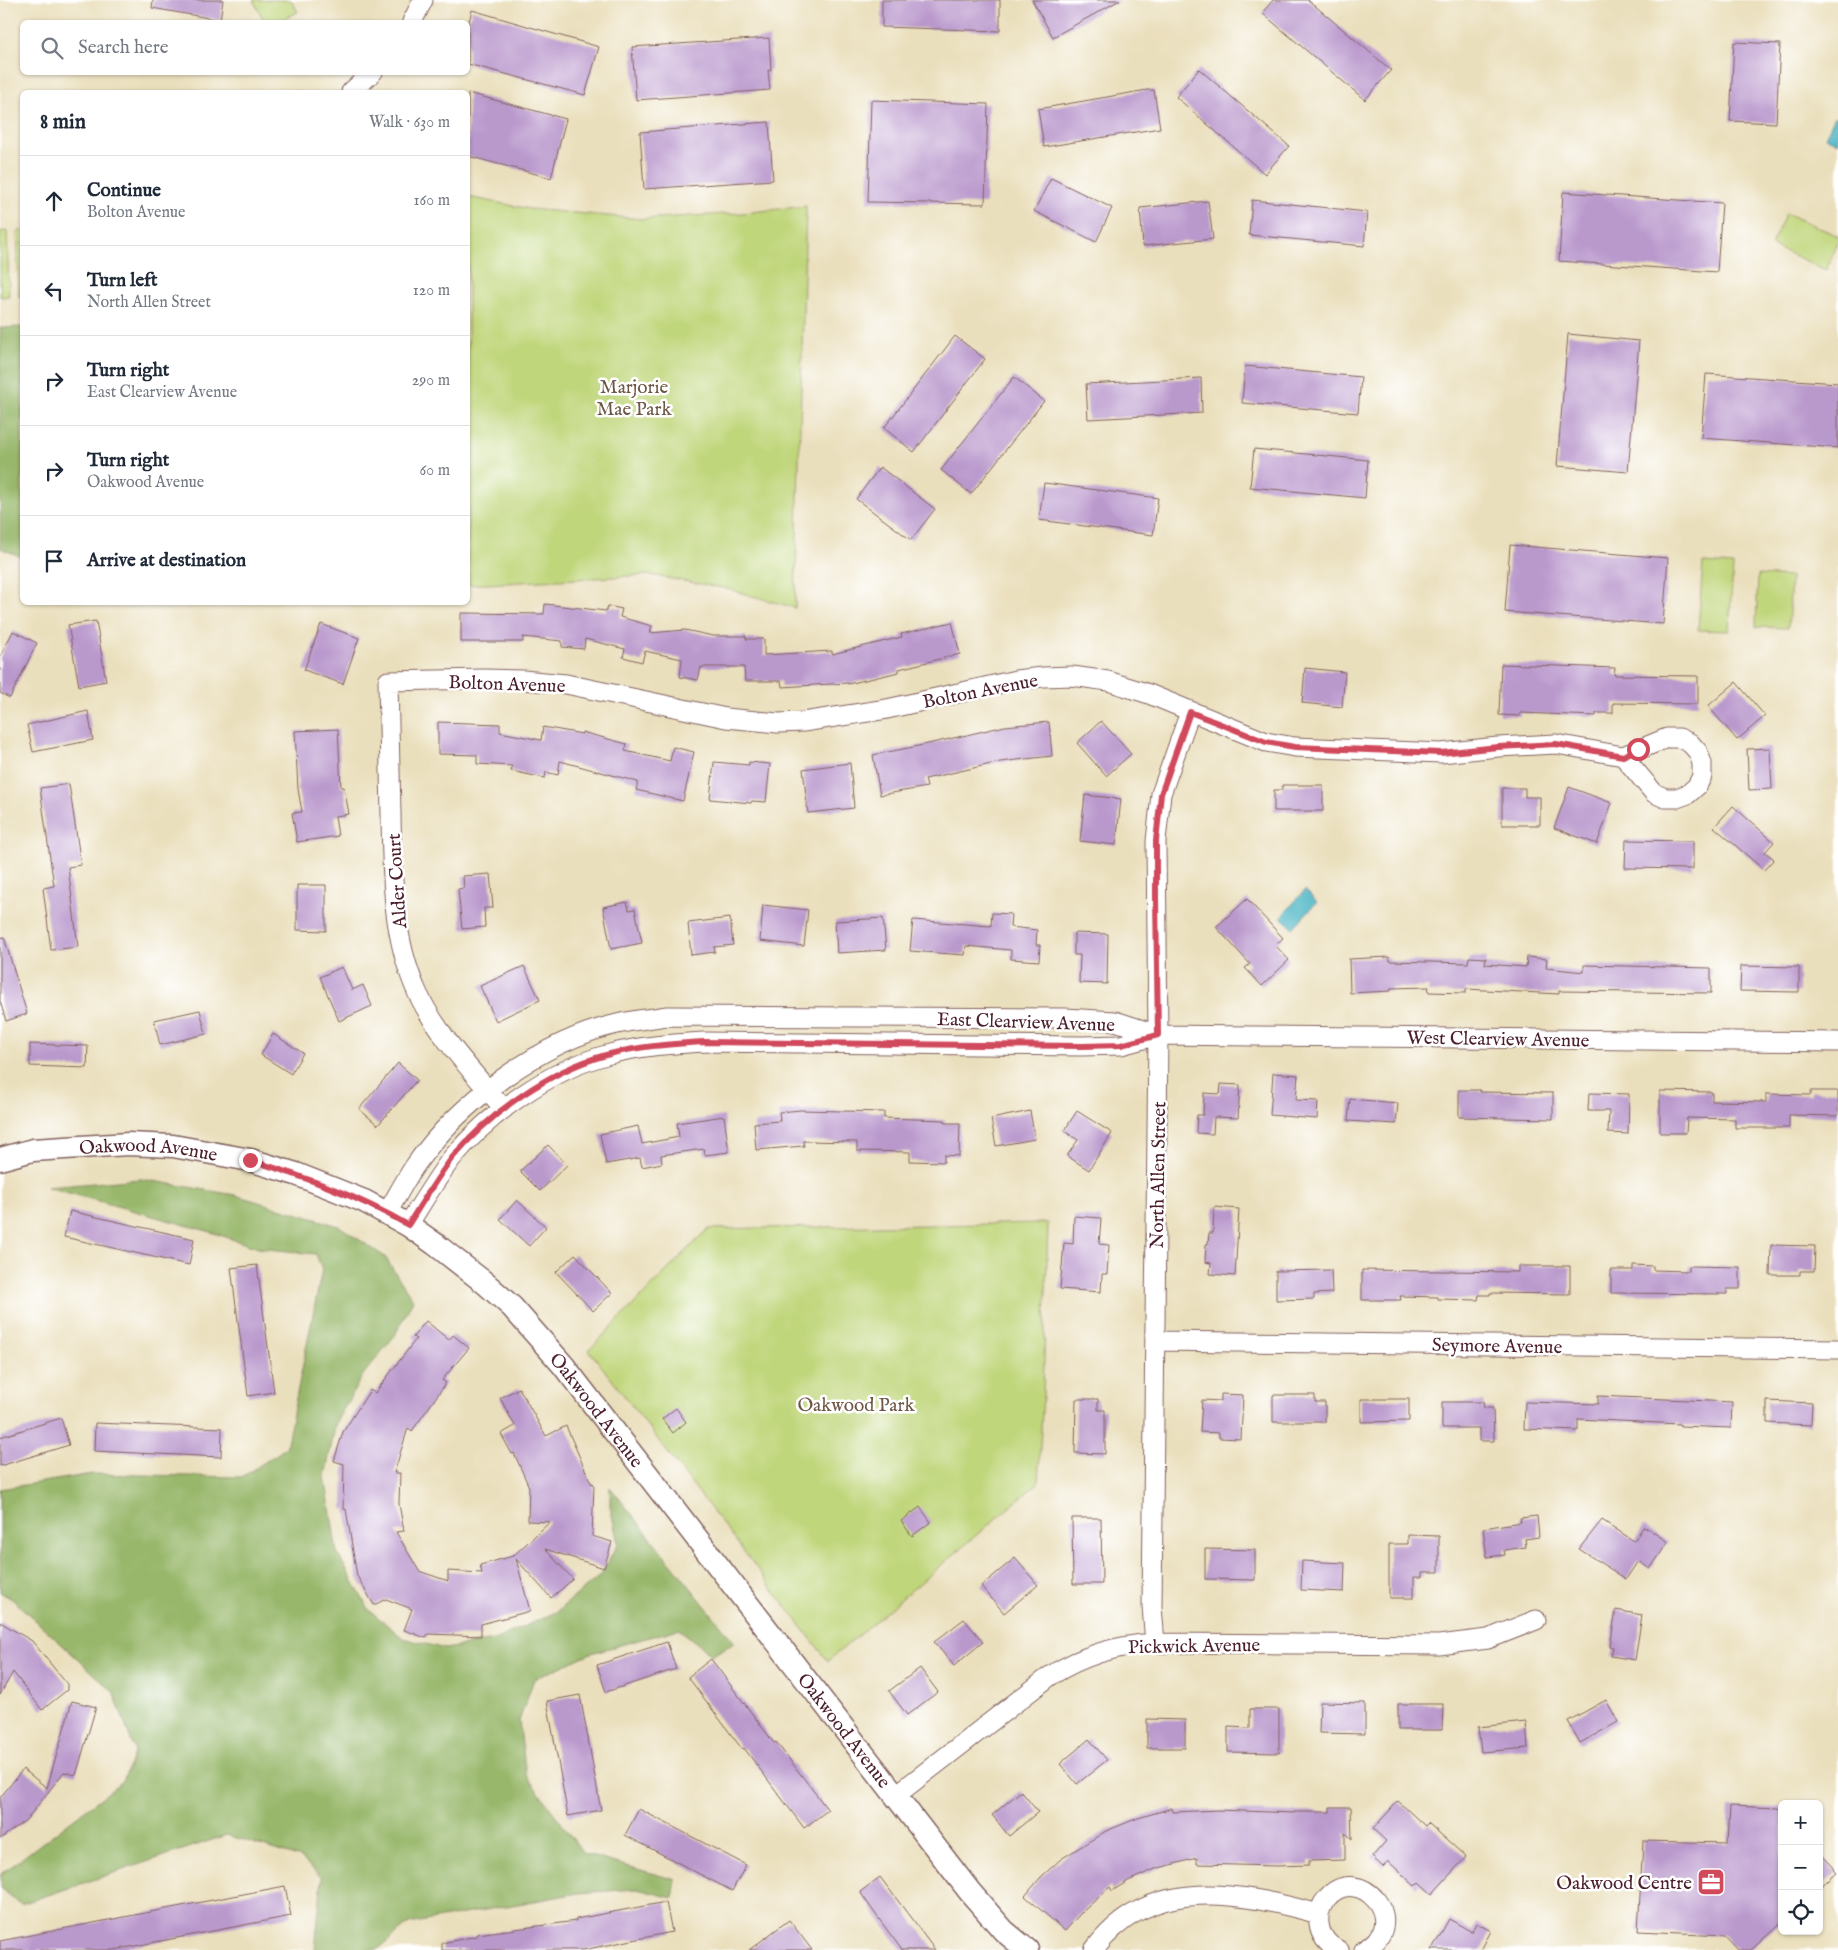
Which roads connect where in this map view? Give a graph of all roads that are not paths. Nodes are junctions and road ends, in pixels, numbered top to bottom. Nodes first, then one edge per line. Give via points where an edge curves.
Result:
1 (423, 0) edge
2 (413, 20) edge
3 (370, 75) edge
4 (353, 90) edge
5 (388, 681) joint
6 (1190, 712) junction
7 (1623, 756) dead end
8 (1158, 1035) junction
9 (1838, 1042) edge
10 (488, 1090) junction
11 (504, 1109) junction
12 (0, 1159) edge
13 (387, 1213) junction
14 (408, 1225) junction
15 (1155, 1341) junction
16 (1838, 1349) edge
17 (1536, 1620) dead end
18 (1155, 1643) junction
19 (895, 1796) junction
20 (1319, 1914) junction
21 (1027, 1950) edge
22 (1094, 1950) edge
23 (1339, 1950) edge
24 (1364, 1950) edge

1 - 2 street
3 - 4 street
5 - 6 street, Bolton Avenue via 494,679 566,684 726,718 778,723 887,709 1016,680 1072,676 1108,681
5 - 10 street, Alder Court via 392,875 400,937 410,974 430,1016
6 - 7 street, Bolton Avenue via 1266,742 1295,747 1441,753 1556,744
6 - 8 street, North Allen Street via 1161,794 1156,841
8 - 9 street, West Clearview Avenue
8 - 10 street, East Clearview Avenue via 1115,1021 1065,1018 666,1016 617,1024 581,1035 536,1056
8 - 11 street, East Clearview Avenue via 1121,1045 1082,1046 658,1044 605,1055 567,1070
8 - 15 street, North Allen Street
10 - 11 street, Alder Court
10 - 13 street, East Clearview Avenue via 450,1123 420,1159
11 - 14 street, East Clearview Avenue via 485,1123 451,1160
12 - 13 street, Oakwood Avenue via 33,1150 128,1144 173,1146 250,1160 296,1174
13 - 14 street, Oakwood Avenue
14 - 19 street, Oakwood Avenue via 486,1283 531,1327 598,1408
15 - 16 street, Seymore Avenue
15 - 18 street, North Allen Street via 1152,1607
17 - 18 street, Pickwick Avenue via 1488,1639 1439,1645
18 - 19 street, Pickwick Avenue via 1118,1647 1067,1665
19 - 21 street, Oakwood Avenue via 970,1892
20 - 22 street via 1237,1896 1185,1895 1152,1904 1125,1920
20 - 23 street via 1322,1934
20 - 24 street via 1330,1894 1340,1889 1363,1889 1372,1895 1384,1914 1383,1926 1374,1944

